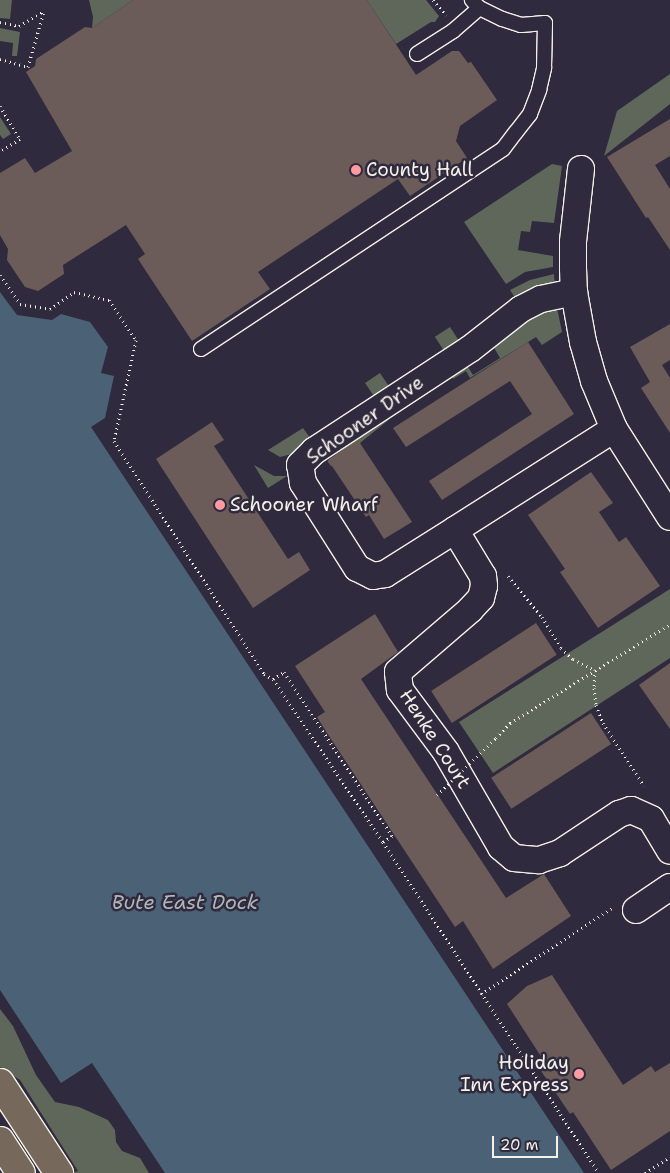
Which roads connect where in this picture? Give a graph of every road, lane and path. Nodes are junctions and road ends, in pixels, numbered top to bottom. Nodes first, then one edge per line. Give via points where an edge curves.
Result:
1 (475, 4) edge
2 (0, 22) edge
3 (417, 54) dead end
4 (0, 59) edge
5 (0, 106) edge
6 (0, 152) edge
7 (581, 169) dead end
8 (0, 275) edge
9 (574, 292) junction
10 (201, 349) dead end
11 (614, 429) junction
12 (670, 518) edge
13 (455, 530) junction
14 (505, 572) dead end
15 (670, 624) edge
16 (595, 670) junction
17 (273, 679) junction
18 (644, 786) dead end
19 (437, 795) dead end
20 (383, 842) junction
21 (670, 851) edge
22 (670, 888) edge
23 (636, 910) joint
24 (481, 994) junction
25 (0, 1083) edge
26 (0, 1141) edge
27 (670, 1157) edge
28 (21, 1173) edge
29 (59, 1173) edge
30 (599, 1173) edge
31 (645, 1173) edge

1 - 3 lane via 453,31
1 - 10 lane via 521,25 545,23 546,51 539,90 530,114 503,148
2 - 4 path via 19,26 44,11 28,67
5 - 6 path via 20,139
7 - 9 street via 573,242
8 - 17 path via 20,304 50,308 74,292 109,300 136,340 114,441 264,674
9 - 11 street via 594,381
9 - 13 street, Schooner Drive via 541,299 521,309 470,349 314,451 300,466 303,483 358,568 373,576 385,574
11 - 12 street
11 - 13 street
13 - 21 street, Henke Court via 483,576 482,598 398,672 400,690 446,752 502,846 514,858 539,860 560,853 619,814 631,810 651,818
14 - 16 path via 542,617 561,648 573,659
15 - 16 path
16 - 18 path via 596,705 603,723
16 - 19 path, bridge via 510,722
17 - 20 path
17 - 20 path via 284,672 392,836
20 - 24 path
22 - 23 street
23 - 24 path via 618,904
24 - 30 path
25 - 29 main road
26 - 28 main road
27 - 31 path

